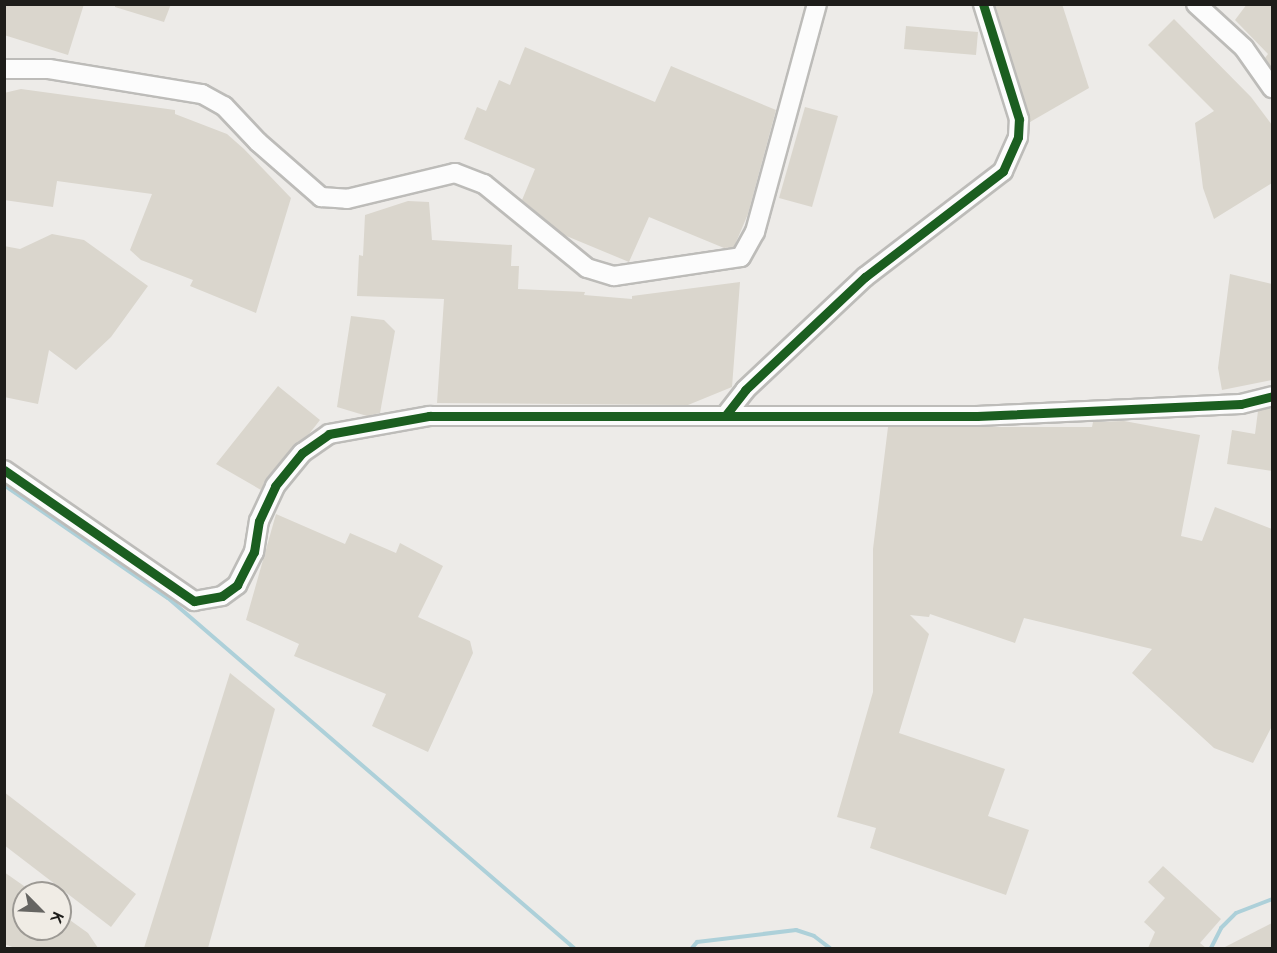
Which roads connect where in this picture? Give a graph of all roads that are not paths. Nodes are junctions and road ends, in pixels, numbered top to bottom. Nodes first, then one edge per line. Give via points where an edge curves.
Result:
1 (817, 4) edge
2 (983, 4) edge
3 (1196, 4) edge
4 (4, 69) edge
5 (1272, 88) edge
6 (1272, 396) edge
7 (725, 416) junction
8 (4, 470) edge

1 - 4 street via 755,232 741,257 614,276 588,268 484,184 455,174 347,199 321,197 224,105 202,94 49,69
2 - 7 street via 1019,119 1017,137 1003,171 866,277 745,390
3 - 5 street via 1244,48
6 - 7 street via 1241,404 977,416
7 - 8 street via 429,416 329,434 302,453 275,486 259,521 254,552 237,585 222,596 194,601

